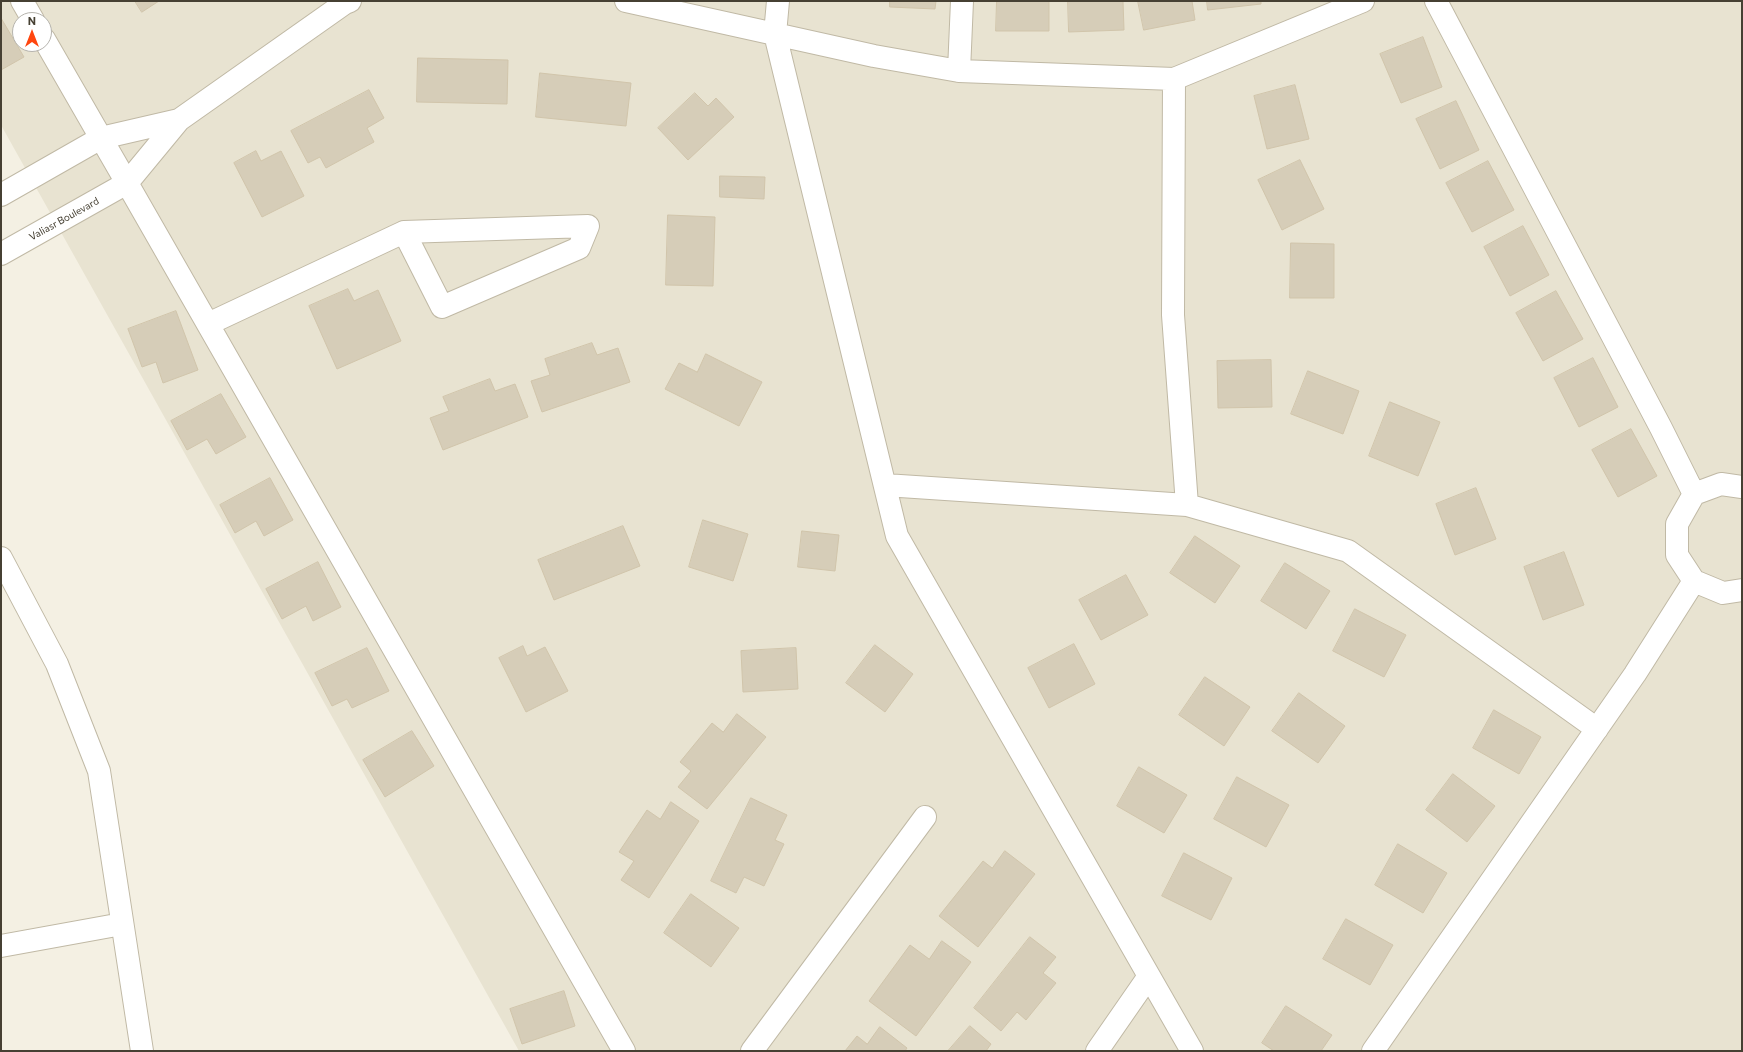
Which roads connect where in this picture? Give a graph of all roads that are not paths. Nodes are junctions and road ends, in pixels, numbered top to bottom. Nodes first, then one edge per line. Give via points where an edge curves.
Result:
1 (22, 1) edge
2 (350, 1) edge
3 (626, 1) edge
4 (778, 1) edge
5 (962, 1) edge
6 (1363, 1) edge
7 (1436, 1) edge
8 (28, 12) edge
9 (775, 34) junction
10 (51, 52) edge
11 (959, 71) junction
12 (1174, 78) junction
13 (179, 120) junction
14 (101, 138) junction
15 (127, 183) junction
16 (1, 195) edge
17 (404, 232) junction
18 (1, 254) edge
19 (208, 324) junction
20 (885, 485) junction
21 (1742, 487) edge
22 (1694, 494) junction
23 (1187, 505) junction
24 (1, 558) edge
25 (1694, 581) junction
26 (1742, 590) edge
27 (1597, 729) junction
28 (925, 817) dead end
29 (122, 924) junction
30 (1, 946) edge
31 (1149, 976) junction
32 (142, 1051) edge
33 (624, 1051) edge
34 (752, 1051) edge
35 (1097, 1051) edge
36 (1192, 1051) edge
37 (1373, 1051) edge

1 - 8 street
2 - 13 street
3 - 9 street
4 - 9 street
5 - 11 street
6 - 12 street
7 - 22 street
9 - 11 street via 874,56
9 - 20 street
10 - 14 street
11 - 12 street
12 - 23 street via 1173,315
13 - 14 street
13 - 15 street
14 - 15 street
14 - 16 street
15 - 18 street, Valiasr Boulevard
15 - 19 street
17 - 17 street via 496,229 588,226 579,248 442,307
17 - 19 street
19 - 33 street
20 - 23 street
20 - 31 street via 897,536
21 - 22 street via 1721,484
22 - 25 street via 1676,524 1677,555
23 - 27 street via 1348,551
24 - 29 street via 57,664 99,772
25 - 26 street via 1723,593
25 - 27 street
27 - 37 street
28 - 34 street
29 - 30 street
29 - 32 street
31 - 35 street
31 - 36 street

